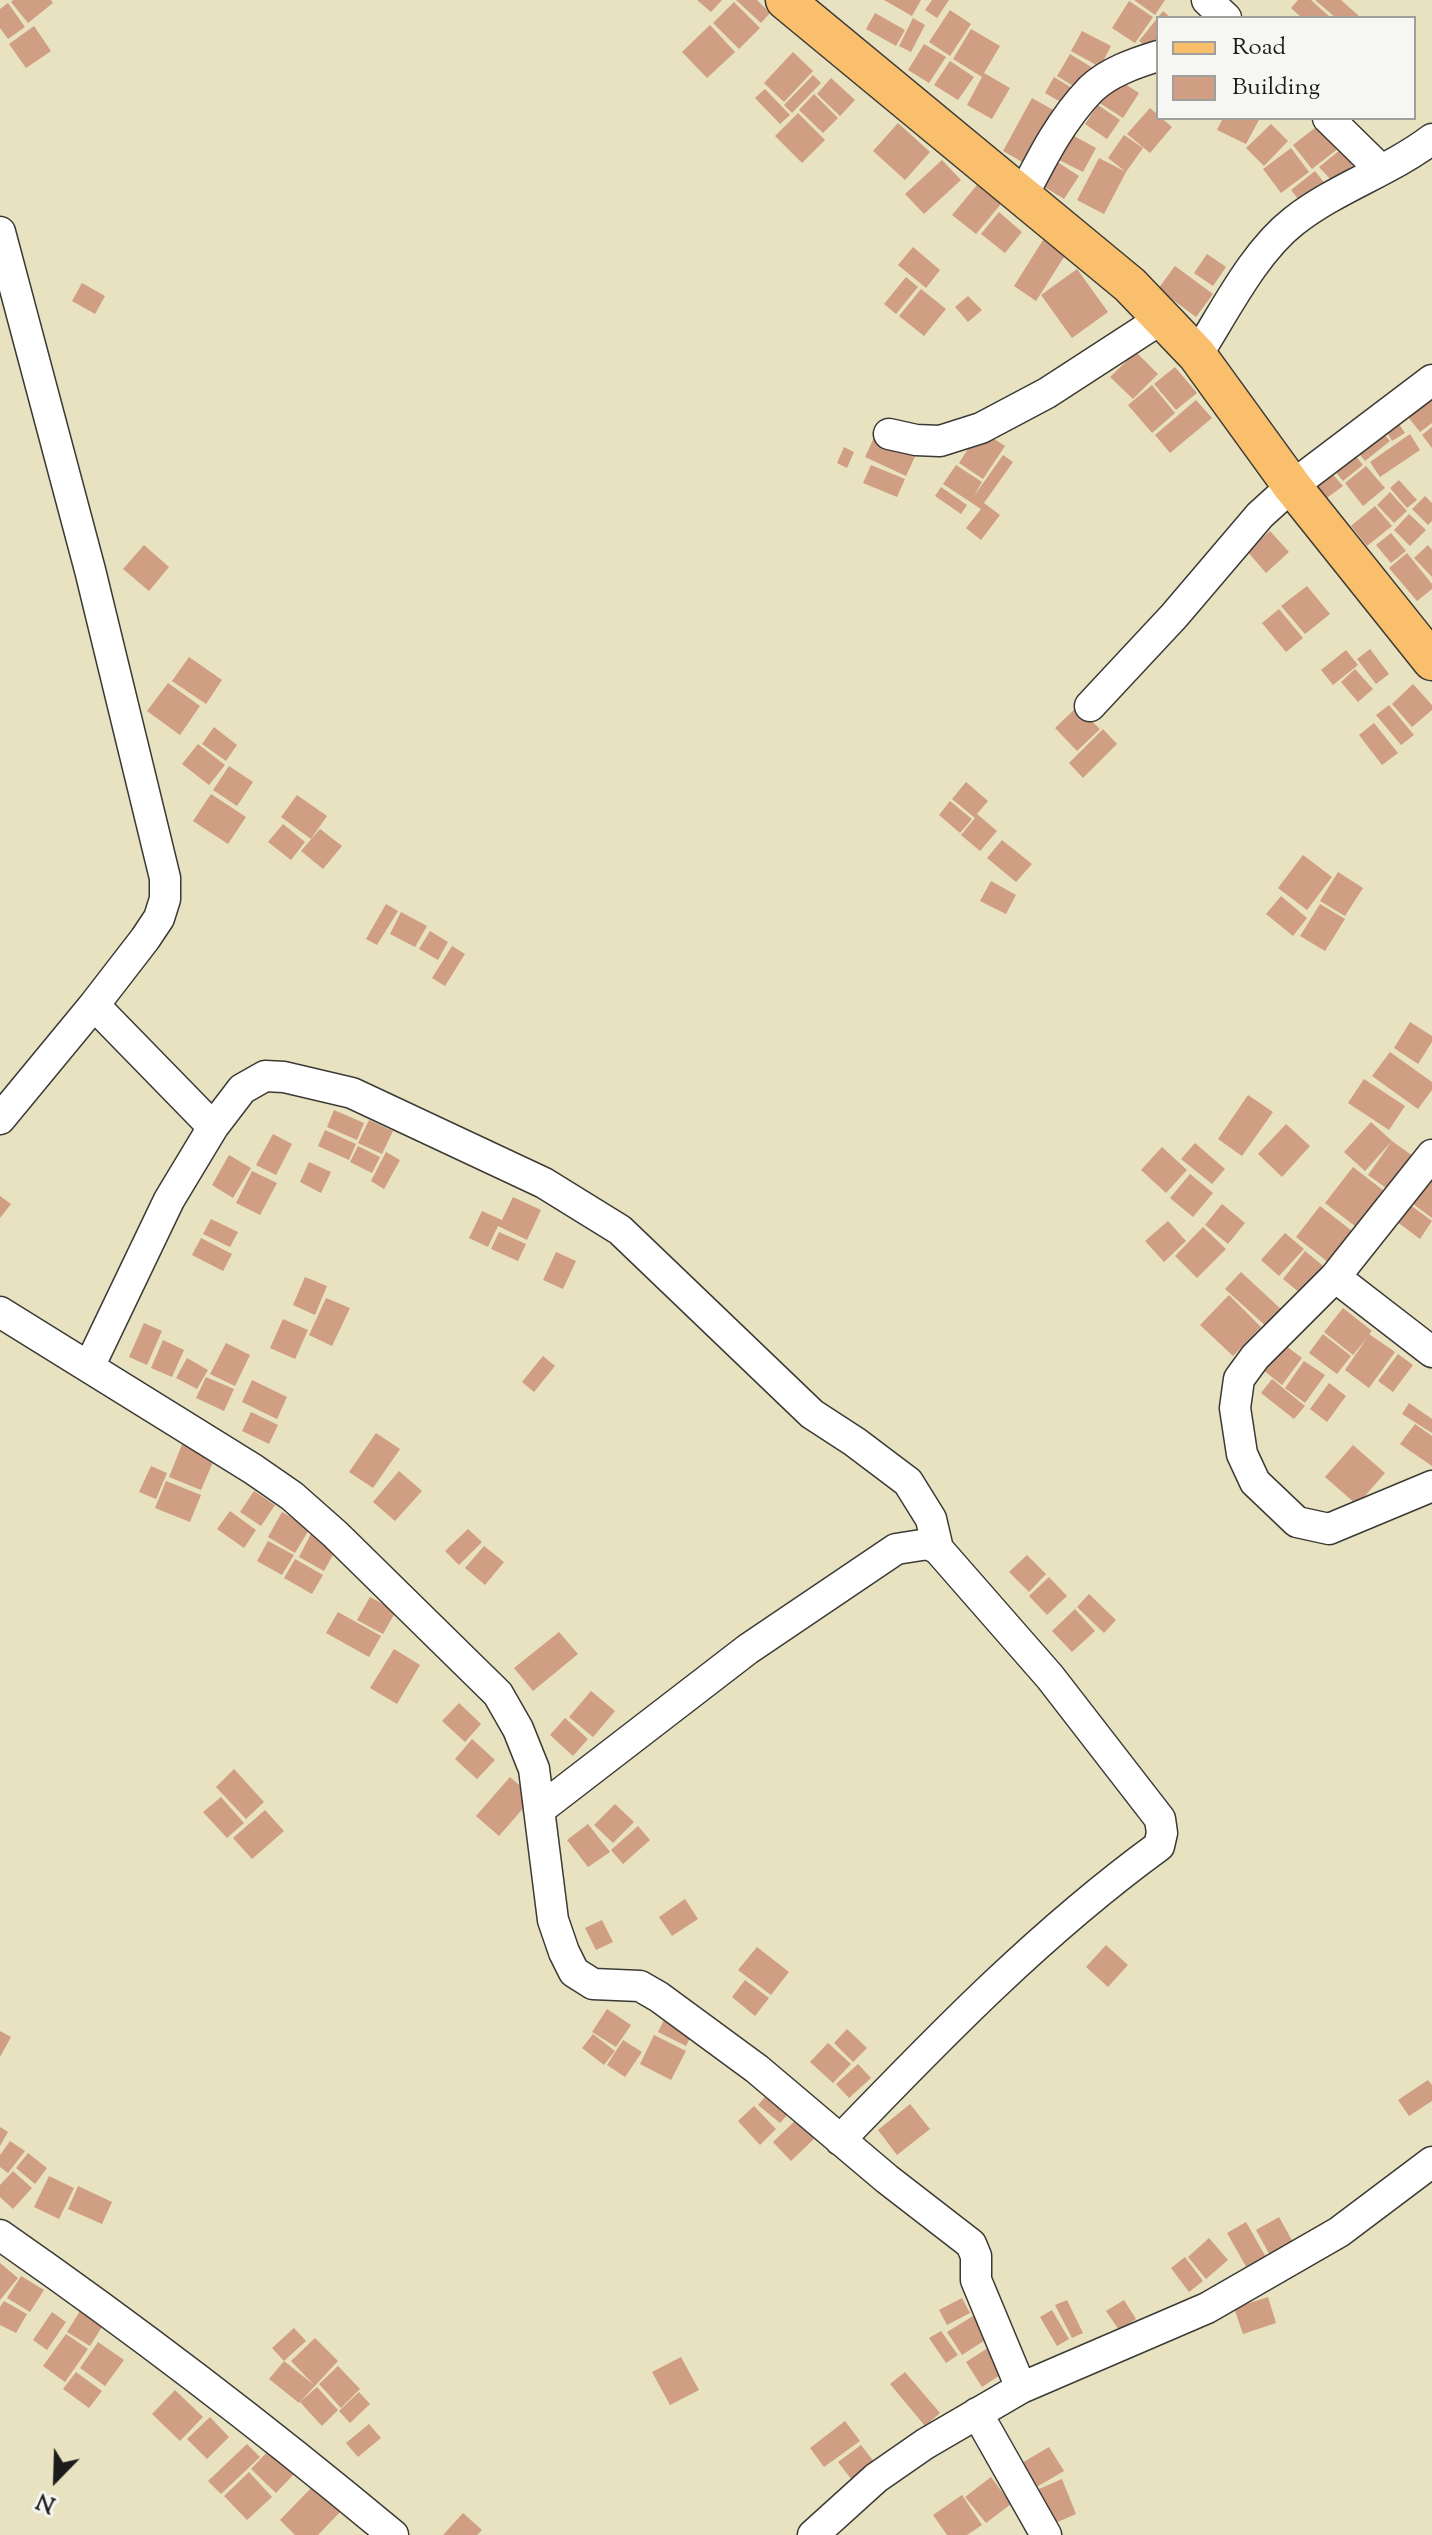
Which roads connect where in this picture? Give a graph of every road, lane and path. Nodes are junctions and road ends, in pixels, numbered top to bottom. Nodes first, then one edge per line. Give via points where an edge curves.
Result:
1 (785, 0) edge
2 (1207, 0) edge
3 (1224, 16) edge
4 (1156, 57) edge
5 (1330, 120) edge
6 (1432, 139) edge
7 (1380, 169) junction
8 (1023, 195) junction
9 (0, 232) edge
10 (1161, 319) junction
11 (1197, 355) junction
12 (1432, 380) edge
13 (889, 434) dead end
14 (1292, 486) junction
15 (1432, 661) edge
16 (1090, 706) dead end
17 (94, 1005) junction
18 (0, 1119) edge
19 (213, 1127) junction
20 (1432, 1155) edge
21 (1335, 1277) junction
22 (0, 1312) edge
23 (1432, 1352) edge
24 (89, 1367) junction
25 (1432, 1486) edge
26 (938, 1549) junction
27 (539, 1810) junction
28 (840, 2140) junction
29 (1432, 2162) edge
30 (0, 2235) edge
31 (1021, 2388) junction
32 (977, 2413) junction
33 (393, 2535) edge
34 (813, 2535) edge
35 (1046, 2535) edge

1 - 8 main road
2 - 3 street
4 - 8 street via 1125,67 1092,88 1053,138
5 - 7 street
6 - 7 street
7 - 11 street via 1278,235
8 - 10 main road via 1130,285
9 - 17 street via 165,878 159,918
10 - 11 main road
10 - 13 street via 1047,393 960,437 916,440
11 - 14 main road
12 - 14 street
14 - 15 main road
14 - 16 street
17 - 18 street
17 - 19 street
19 - 24 street via 169,1200
19 - 26 street via 242,1089 274,1075 352,1093 544,1183 620,1230 812,1414 908,1482 931,1519
20 - 21 street
21 - 23 street
21 - 25 street via 1239,1379 1235,1408 1242,1454 1269,1497 1297,1522 1313,1527 1329,1529
22 - 24 street
24 - 27 street via 292,1496 484,1679 518,1729 534,1769
26 - 27 street via 928,1544 896,1549 748,1649
26 - 28 street via 1050,1677 1160,1819 1162,1833 1159,1846 1070,1915 967,2009
27 - 28 street via 553,1920 574,1972 593,1984 640,1986 659,1997 757,2069
28 - 31 street via 971,2244 976,2280
29 - 31 street via 1339,2232 1207,2308
30 - 33 street via 316,2471
31 - 32 street
32 - 34 street via 876,2478
32 - 35 street

